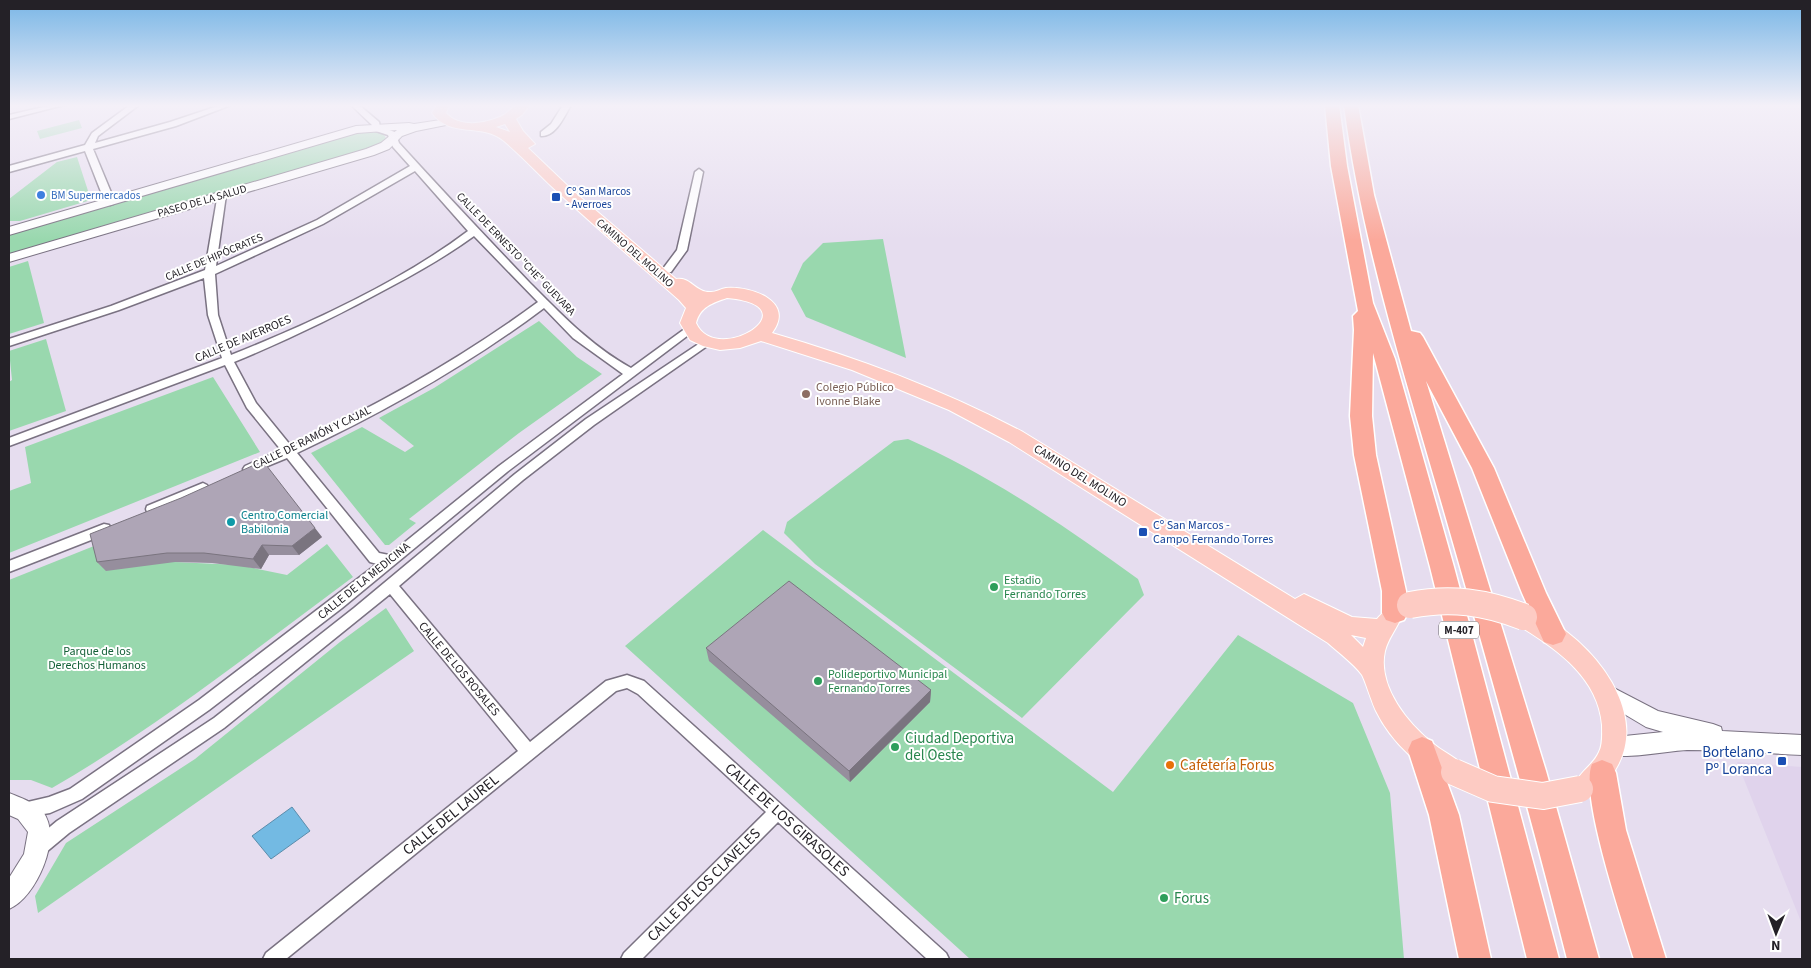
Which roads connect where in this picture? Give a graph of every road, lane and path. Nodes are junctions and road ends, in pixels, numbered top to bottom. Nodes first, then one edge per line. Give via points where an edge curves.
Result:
1 (80, 150) edge
2 (89, 150) edge
3 (287, 150) edge
4 (375, 150) edge
5 (402, 150) edge
6 (522, 150) edge
7 (535, 150) edge
8 (1337, 150) edge
9 (1357, 150) edge
10 (416, 166) junction
11 (9, 169) edge
12 (699, 172) dead end
13 (221, 196) junction
14 (110, 202) junction
15 (9, 231) edge
16 (474, 231) junction
17 (9, 258) edge
18 (667, 270) junction
19 (209, 274) junction
20 (702, 302) junction
21 (544, 303) junction
22 (1364, 303) junction
23 (1394, 306) junction
24 (690, 330) junction
25 (765, 330) junction
26 (706, 342) junction
27 (9, 343) edge
28 (228, 361) junction
29 (632, 374) junction
30 (9, 442) edge
31 (290, 451) junction
32 (236, 474) edge
33 (217, 482) edge
34 (144, 513) edge
35 (116, 524) edge
36 (390, 560) junction
37 (9, 567) edge
38 (390, 586) junction
39 (1396, 615) junction
40 (1552, 634) junction
41 (1372, 670) junction
42 (634, 682) joint
43 (1606, 693) junction
44 (1740, 740) junction
45 (1802, 745) edge
46 (1422, 750) junction
47 (528, 752) junction
48 (1599, 770) junction
49 (17, 806) edge
50 (777, 812) junction
51 (39, 847) junction
52 (9, 896) edge
53 (272, 959) edge
54 (630, 959) edge
55 (940, 959) edge
56 (1475, 959) edge
57 (1543, 959) edge
58 (1584, 959) edge
59 (1650, 959) edge

1 - 11 street
2 - 14 street
3 - 14 street, PASEO DE LA SALUD
4 - 13 street, PASEO DE LA SALUD
5 - 10 street, CALLE DE ERNESTO "CHE" GUEVARA
6 - 20 main road, CAMINO DEL MOLINO via 567,193
7 - 18 main road, CAMINO DEL MOLINO
8 - 22 highway, M-407
9 - 23 highway, M-407
10 - 16 street, CALLE DE ERNESTO "CHE" GUEVARA
10 - 19 street, CALLE DE HIPÓCRATES via 308,229
12 - 18 street, CAMINO DEL MOLINO via 682,250
13 - 17 street, PASEO DE LA SALUD
13 - 19 street
14 - 15 street, PASEO DE LA SALUD
16 - 21 street, CALLE DE ERNESTO "CHE" GUEVARA
16 - 28 street, CALLE DE AVERROES via 436,257 332,314
18 - 20 main road, CAMINO DEL MOLINO
19 - 27 street, CALLE DE HIPÓCRATES
19 - 28 street via 213,315
20 - 24 main road via 689,317
20 - 25 main road via 734,293 758,297 769,305 773,315
21 - 29 street, CALLE DE ERNESTO "CHE" GUEVARA via 577,336
21 - 31 street, CALLE DE RAMÓN Y CAJAL via 500,334 389,401
22 - 39 highway via 1361,416 1365,455 1394,591
22 - 57 highway, M-407 via 1385,359 1442,567
23 - 40 highway via 1403,315 1429,372 1483,468
23 - 58 highway, M-407 via 1548,825
24 - 26 main road
24 - 29 street, CALLE DE LA MEDICINA
25 - 26 main road via 734,344
25 - 39 main road, CAMINO DEL MOLINO via 941,388 988,409 1290,595 1350,626 1373,630
25 - 41 main road, CAMINO DEL MOLINO via 913,386 980,416 1336,636
26 - 38 street via 590,422
28 - 30 street, CALLE DE AVERROES
28 - 31 street via 251,405
29 - 36 street, CALLE DE LA MEDICINA via 518,457
31 - 32 street, CALLE DE RAMÓN Y CAJAL
31 - 36 street via 375,558
33 - 34 street
35 - 37 street
36 - 49 street, CALLE DE LA MEDICINA via 204,705 76,794 50,805
38 - 47 street, CALLE DE LOS ROSALES
38 - 51 street via 219,722 62,827
39 - 40 main road, CAMINO DEL MOLINO, bridge via 1439,599 1468,600 1500,607
39 - 41 main road via 1373,647
40 - 43 main road, CAMINO DEL MOLINO via 1578,656
41 - 46 main road via 1381,699 1398,725
42 - 47 street, CALLE DEL LAUREL via 622,681 610,686
42 - 50 street, CALLE DE LOS GIRASOLES
43 - 44 street via 1654,720
43 - 48 main road, CAMINO DEL MOLINO via 1615,722
44 - 45 street
44 - 48 street via 1655,741
46 - 48 main road, bridge via 1454,772 1493,789 1543,796
46 - 56 highway via 1444,815
47 - 53 street, CALLE DEL LAUREL
48 - 59 highway via 1611,830
49 - 51 street via 38,824
50 - 54 street, CALLE DE LOS CLAVELES
50 - 55 street, CALLE DE LOS GIRASOLES
51 - 52 street via 27,875

